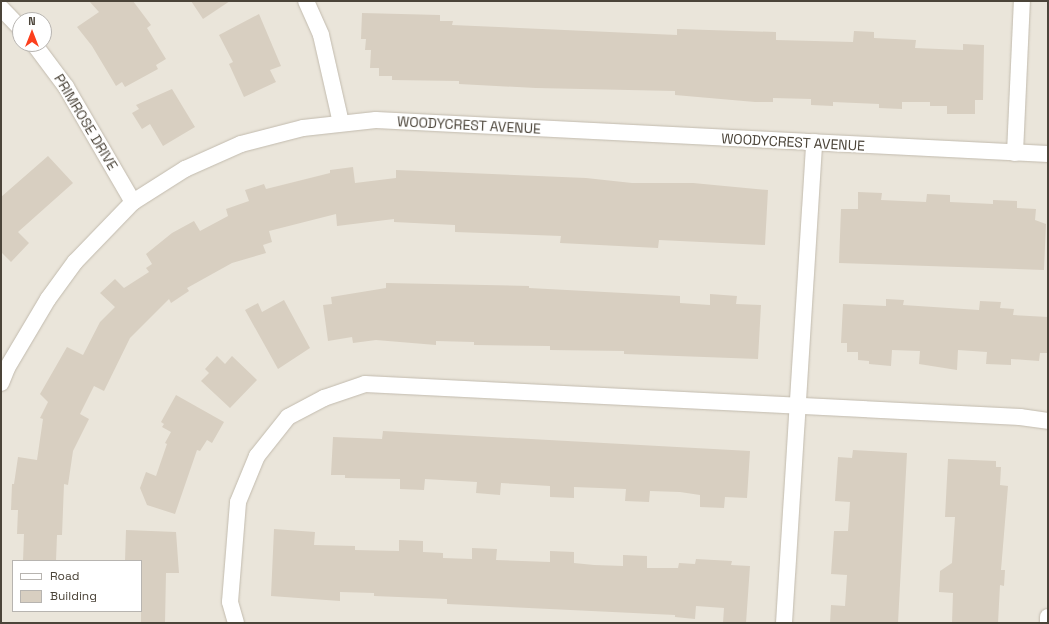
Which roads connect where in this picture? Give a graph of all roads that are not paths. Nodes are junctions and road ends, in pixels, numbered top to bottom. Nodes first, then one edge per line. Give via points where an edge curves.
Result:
1 (306, 1) edge
2 (1022, 1) edge
3 (1, 8) edge
4 (12, 20) edge
5 (40, 52) edge
6 (341, 123) junction
7 (814, 142) junction
8 (1015, 153) junction
9 (1048, 154) edge
10 (132, 202) junction
11 (1, 383) edge
12 (799, 406) junction
13 (1048, 421) edge
14 (1048, 617) edge
15 (236, 623) edge
16 (784, 623) edge
17 (1048, 623) edge

1 - 6 street via 322,35
2 - 8 street
3 - 4 street
5 - 10 street, PRIMROSE DRIVE via 66,87
6 - 7 street, WOODYCREST AVENUE via 376,120
6 - 10 street, WOODYCREST AVENUE via 303,128 241,144 185,169
7 - 8 street, WOODYCREST AVENUE
7 - 12 street
8 - 9 street, WOODYCREST AVENUE
10 - 11 street, WOODYCREST AVENUE via 75,262 48,299 7,368
12 - 13 street via 1020,417
12 - 15 street via 395,384 365,384 324,398 288,418 257,456 238,502 230,602
12 - 16 street
14 - 17 street

